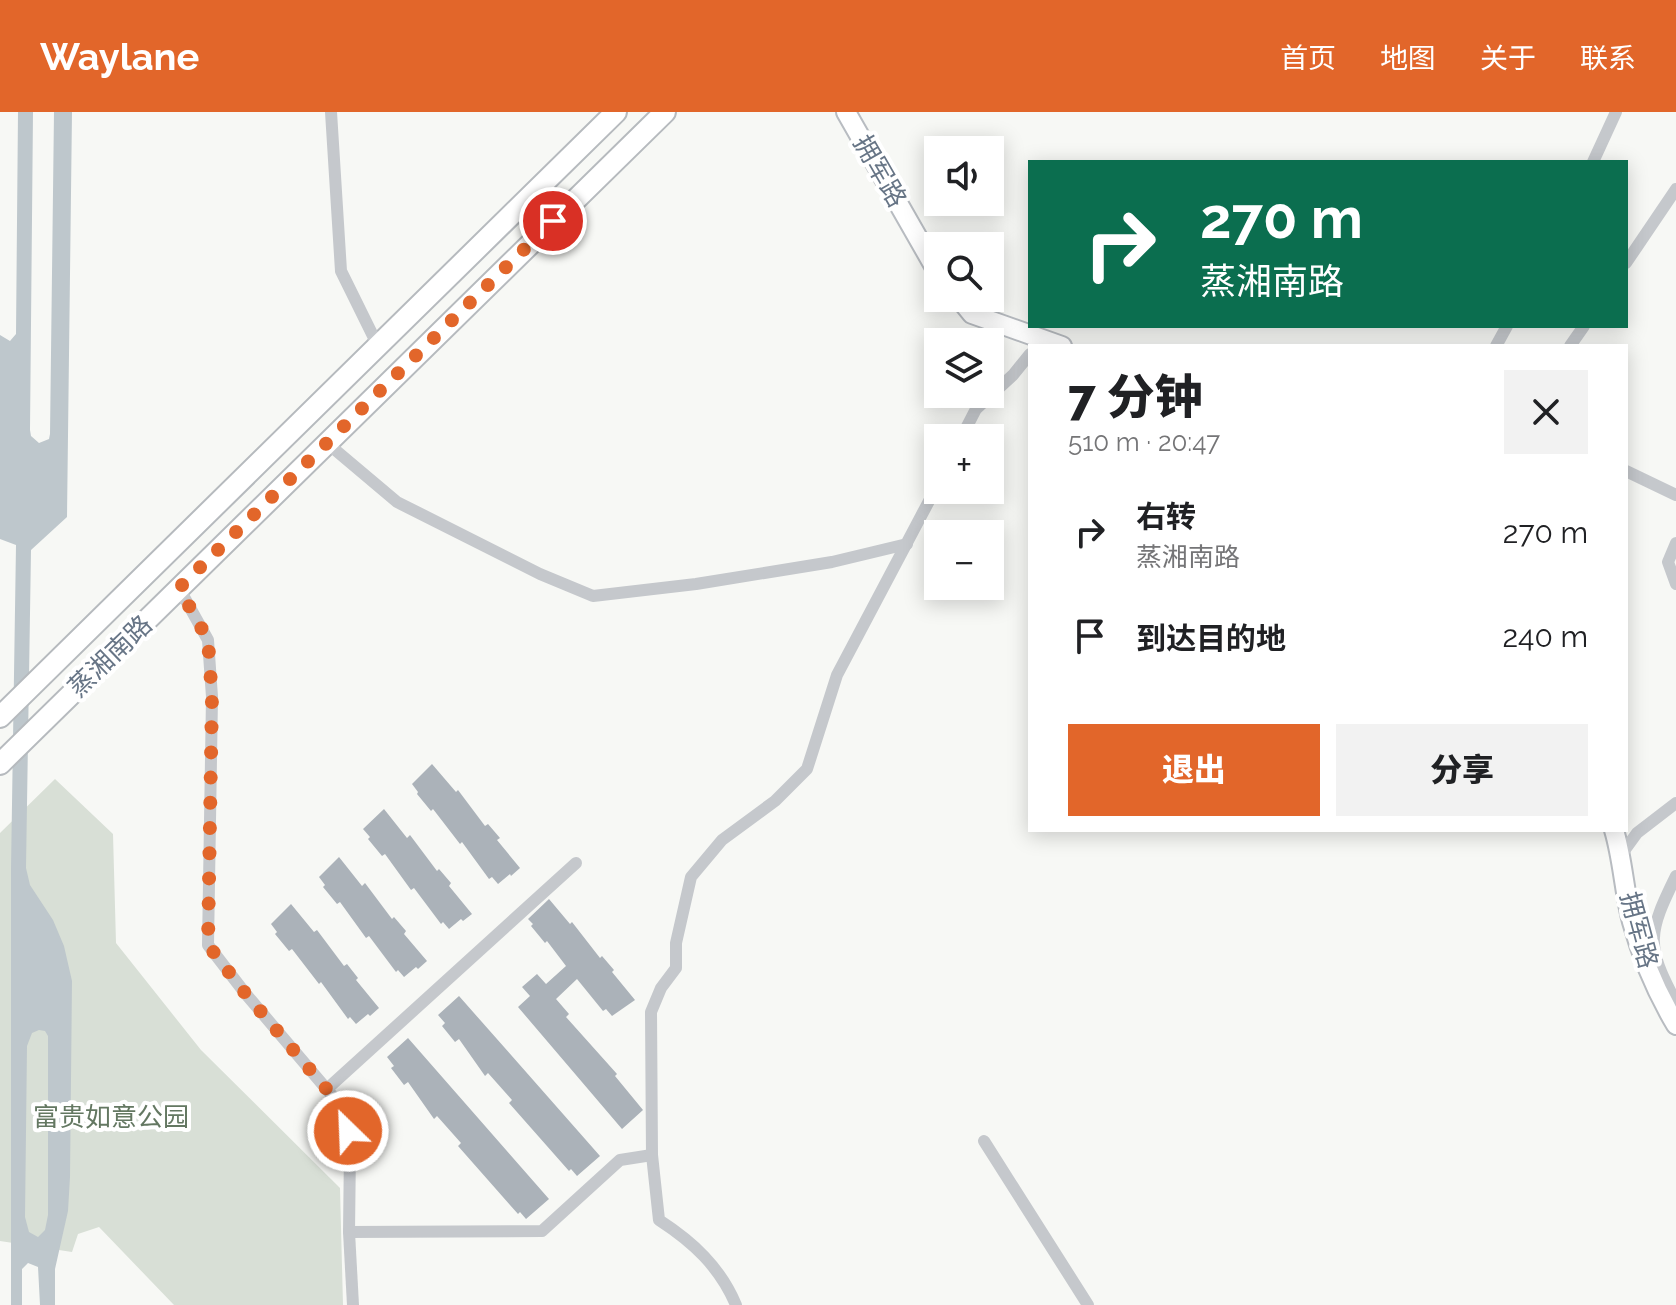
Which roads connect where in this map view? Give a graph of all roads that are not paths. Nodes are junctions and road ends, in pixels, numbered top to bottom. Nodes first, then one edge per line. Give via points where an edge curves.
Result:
1 (331, 112) edge
2 (616, 112) edge
3 (665, 112) edge
4 (846, 112) edge
5 (1616, 112) edge
6 (1594, 160) edge
7 (1676, 189) edge
8 (924, 248) edge
9 (1628, 260) edge
10 (970, 312) edge
11 (1030, 344) edge
12 (378, 346) junction
13 (1028, 357) edge
14 (968, 424) edge
15 (327, 443) junction
16 (1628, 472) edge
17 (1676, 495) edge
18 (928, 504) edge
19 (1676, 543) edge
20 (907, 544) junction
21 (1676, 584) edge
22 (179, 588) junction
23 (0, 717) edge
24 (0, 764) edge
25 (1676, 803) edge
26 (1615, 832) edge
27 (1621, 855) junction
28 (576, 863) dead end
29 (1676, 876) edge
30 (1676, 1002) edge
31 (1676, 1025) edge
32 (327, 1089) junction
33 (984, 1141) dead end
34 (652, 1155) junction
35 (349, 1232) junction
36 (353, 1305) edge
37 (736, 1305) edge
38 (1088, 1305) edge

1 - 12 street via 341,271
2 - 12 main road, 蒸湘南路
3 - 15 main road, 蒸湘南路
4 - 8 street, 拥军路
5 - 6 street
7 - 9 street
10 - 11 street
12 - 23 main road, 蒸湘南路
13 - 14 street via 976,409
15 - 20 street via 397,502 593,596 832,562
15 - 22 main road, 蒸湘南路
16 - 17 street
18 - 20 street
19 - 21 street via 1668,562
20 - 34 street via 837,675 807,769 775,801 722,840 691,877 676,943 676,968 651,1012
22 - 24 main road, 蒸湘南路
22 - 32 street via 208,640 208,945
25 - 27 street via 1637,833
26 - 27 street, 拥军路
27 - 31 street, 拥军路 via 1645,964
28 - 32 street
29 - 30 street via 1653,931 1656,958
32 - 35 street via 346,1112
33 - 38 street
34 - 35 street via 620,1160 542,1231
34 - 37 street via 659,1220 687,1238 716,1268
35 - 36 street

